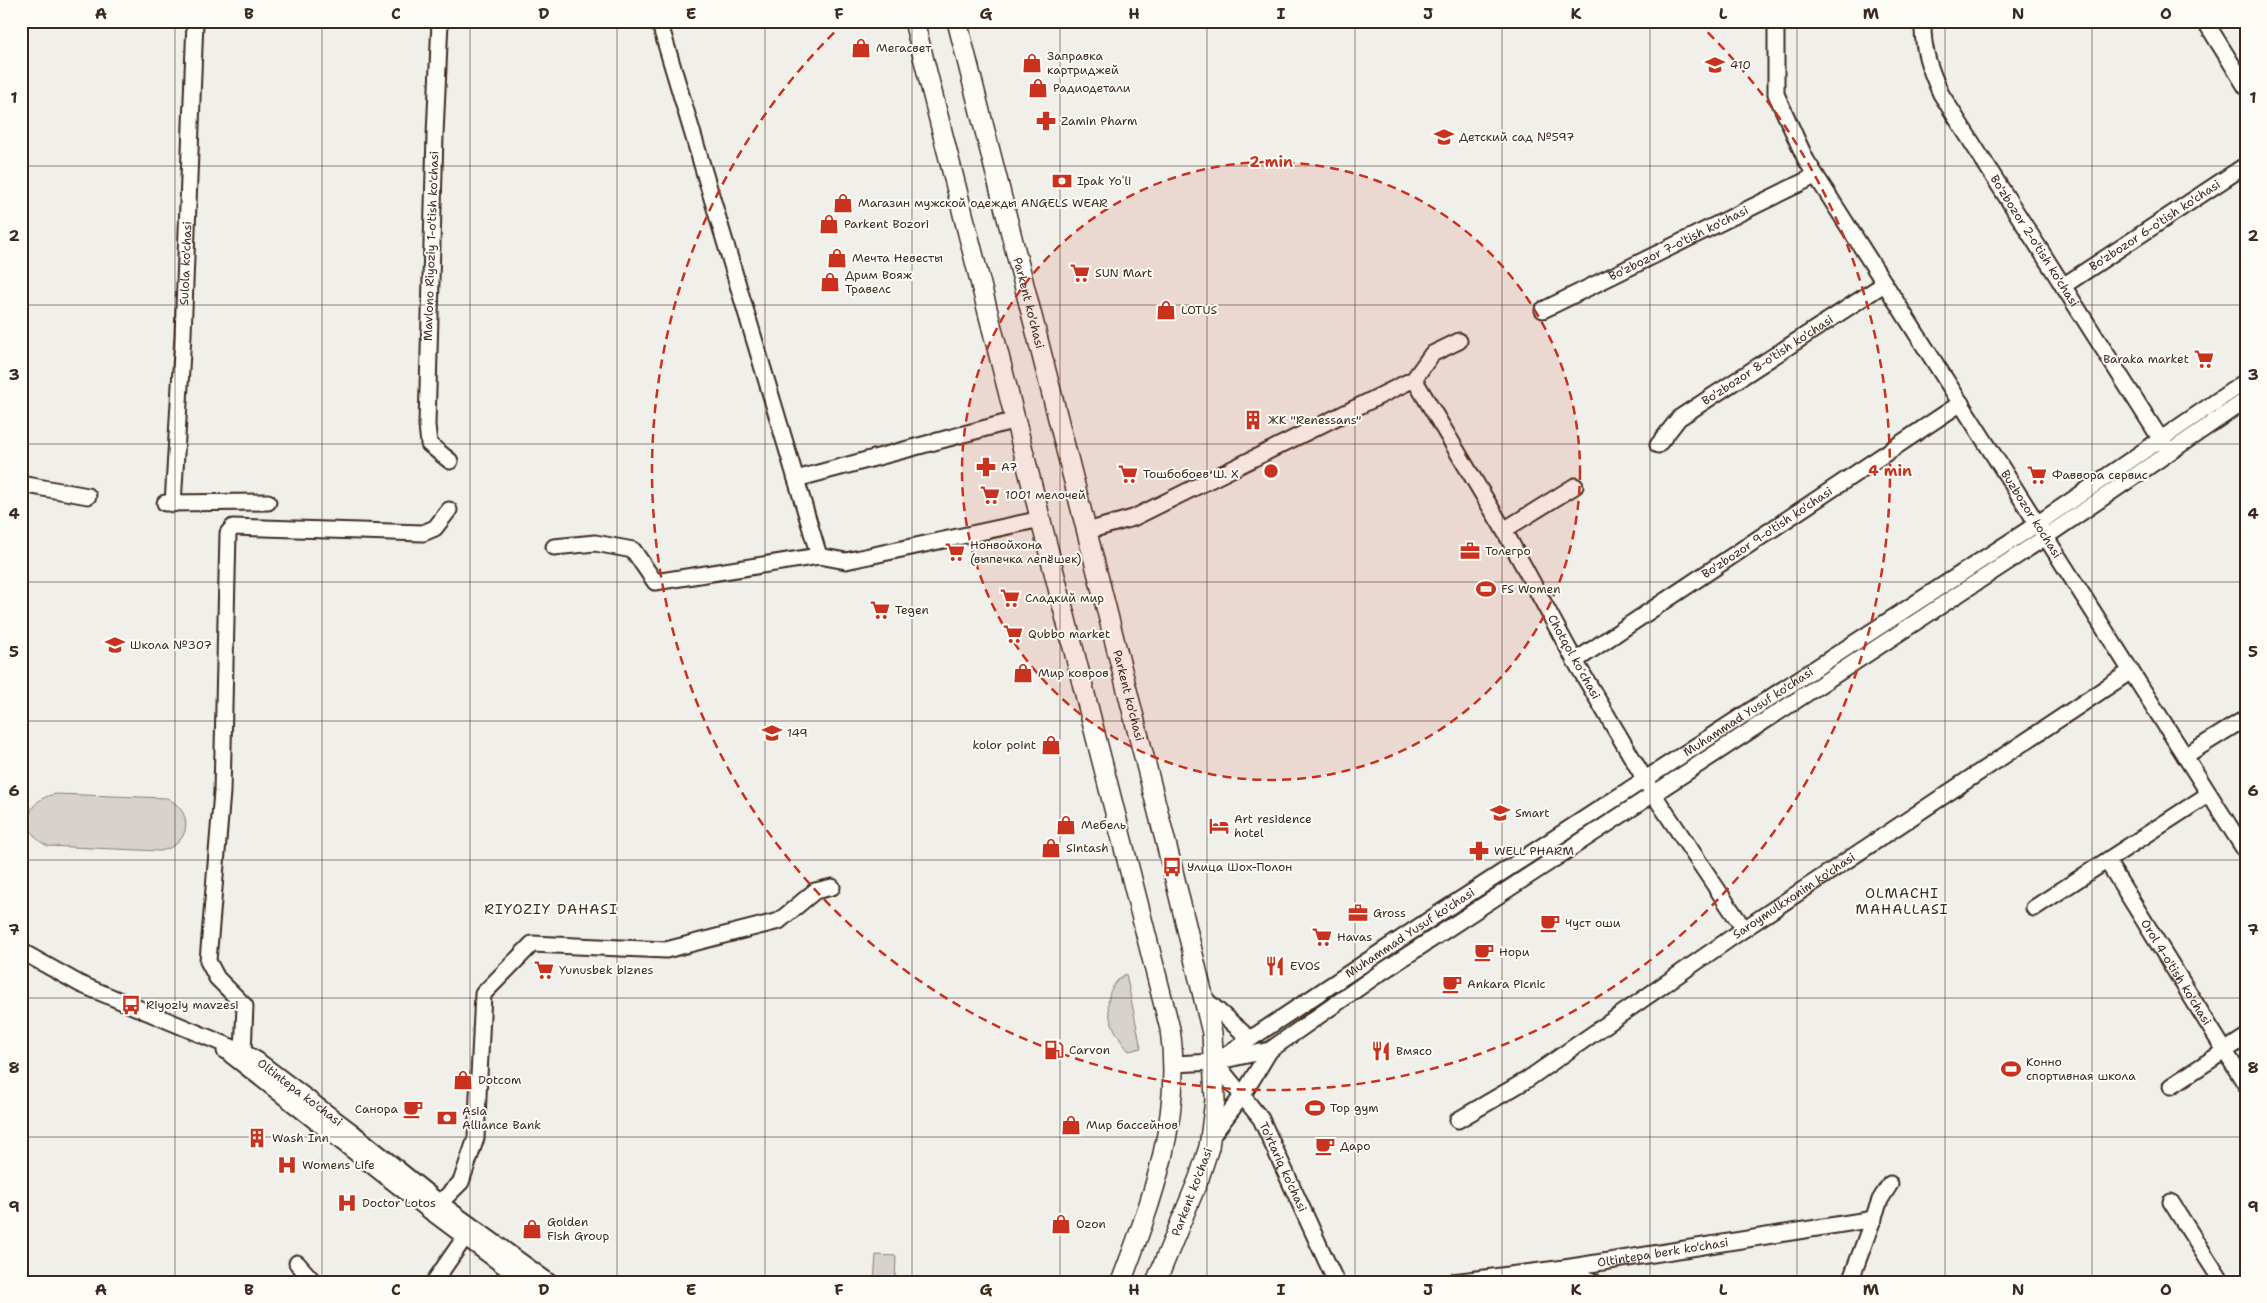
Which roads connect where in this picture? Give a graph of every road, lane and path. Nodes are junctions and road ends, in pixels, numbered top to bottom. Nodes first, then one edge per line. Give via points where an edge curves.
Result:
1 (195, 21) edge
2 (440, 21) edge
3 (659, 21) edge
4 (914, 21) edge
5 (957, 21) edge
6 (1776, 21) edge
7 (1923, 21) edge
8 (2205, 21) edge
9 (2246, 87) edge
10 (2246, 165) edge
11 (1815, 176) junction
12 (1884, 284) junction
13 (2063, 286) junction
14 (1543, 310) dead end
15 (1458, 341) dead end
16 (1414, 379) junction
17 (2246, 381) edge
18 (2246, 400) edge
19 (1961, 403) junction
20 (1016, 420) junction
21 (2159, 440) junction
22 (1658, 444) dead end
23 (2169, 452) junction
24 (450, 461) dead end
25 (796, 479) junction
26 (21, 484) edge
27 (1575, 486) dead end
28 (88, 496) dead end
29 (268, 502) dead end
30 (449, 510) dead end
31 (1041, 519) junction
32 (1504, 530) junction
33 (2041, 530) junction
34 (1087, 531) junction
35 (554, 547) dead end
36 (819, 556) junction
37 (1575, 661) junction
38 (2131, 671) junction
39 (2246, 718) edge
40 (2185, 756) junction
41 (1645, 779) junction
42 (2208, 794) junction
43 (1654, 795) junction
44 (2246, 852) edge
45 (2107, 861) junction
46 (832, 887) dead end
47 (2034, 908) dead end
48 (1744, 929) junction
49 (21, 951) edge
50 (21, 963) edge
51 (1206, 1000) junction
52 (180, 1027) junction
53 (163, 1028) junction
54 (2246, 1037) edge
55 (1249, 1038) junction
56 (1270, 1050) junction
57 (2224, 1050) junction
58 (225, 1051) junction
59 (243, 1052) junction
60 (1215, 1062) junction
61 (1174, 1064) junction
62 (2246, 1085) edge
63 (2171, 1086) dead end
64 (1242, 1096) junction
65 (1458, 1120) dead end
66 (1211, 1137) junction
67 (1890, 1184) dead end
68 (2171, 1202) dead end
69 (436, 1208) junction
70 (1874, 1219) junction
71 (464, 1237) junction
72 (297, 1263) dead end
73 (1565, 1268) junction
74 (1514, 1278) edge
75 (314, 1282) edge
76 (434, 1282) edge
77 (525, 1282) edge
78 (549, 1282) edge
79 (1121, 1282) edge
80 (1156, 1282) edge
81 (1336, 1282) edge
82 (1453, 1282) edge
83 (1594, 1282) edge
84 (1850, 1282) edge
85 (2222, 1282) edge

1 - 29 street, Sulola ko'chasi via 183,335 169,503
2 - 24 street, Mavlono Riyoziy 1-o'tish ko'chasi via 427,425 429,444
3 - 25 street
4 - 20 main road
5 - 34 main road, Parkent ko'chasi
6 - 11 street, Buzbozor kochasi via 1776,94
7 - 13 street, Bo'zbozor 2-o'tish ko'chasi via 1928,65 1941,94
8 - 9 street
10 - 13 street, Bo'zbozor 6-o'tish ko'chasi
11 - 12 street, Buzbozor kochasi
11 - 14 street, Bo'zbozor 7-o'tish ko'chasi
12 - 19 street, Buzbozor kochasi
12 - 22 street, Bo'zbozor 8-o'tish ko'chasi via 1680,418
13 - 21 street, Bo'zbozor 2-o'tish ko'chasi
15 - 16 street via 1432,354
16 - 32 street, Chotqol koʻchasi
16 - 34 street via 1133,518
17 - 21 street, Muhammad Yusuf ko'chasi
18 - 23 street, Muhammad Yusuf ko'chasi
19 - 33 street, Buzbozor kochasi
19 - 37 street, Bo'zbozor 9-o'tish ko'chasi
20 - 25 street
20 - 31 main road
21 - 23 street, Bo'zbozor 2-o'tish ko'chasi
21 - 33 street, Muhammad Yusuf ko'chasi
23 - 33 street, Muhammad Yusuf ko'chasi
25 - 36 street
26 - 28 street
27 - 32 street
30 - 59 street via 435,528 423,533 229,530 222,792 208,961 217,978 245,1006
31 - 36 street via 846,561
31 - 61 main road via 1165,1003
32 - 37 street, Chotqol koʻchasi
33 - 38 street, Buzbozor kochasi
33 - 41 street, Muhammad Yusuf ko'chasi
33 - 43 street, Muhammad Yusuf ko'chasi
34 - 51 main road, Parkent ko'chasi
35 - 36 street via 594,543 633,550 655,582
37 - 41 street, Chotqol koʻchasi
38 - 40 street, Buzbozor kochasi
38 - 48 street, Saroymulkxonim ko'chasi
39 - 40 street
40 - 42 street, Buzbozor kochasi
41 - 43 street, Chotqol koʻchasi
41 - 55 street, Muhammad Yusuf ko'chasi
42 - 44 street, Buzbozor kochasi
42 - 45 street
43 - 48 street, Chotqol koʻchasi
43 - 56 street, Muhammad Yusuf ko'chasi via 1374,977
45 - 47 street
45 - 57 street, Orol 4-o'tish ko'chasi
46 - 69 street via 815,891 779,921 666,950 532,944 483,994 476,1138 461,1182
48 - 65 street, Saroymulkxonim ko'chasi via 1525,1081
49 - 52 street, Oltintepa ko'chasi via 80,984
50 - 53 street, Oltintepa ko'chasi
51 - 55 street
51 - 60 main road, Parkent ko'chasi
52 - 53 street
52 - 59 street, Oltintepa ko'chasi
53 - 58 street, Oltintepa ko'chasi
54 - 57 street
55 - 60 street, Muhammad Yusuf ko'chasi
56 - 60 street, Muhammad Yusuf ko'chasi
56 - 64 street, Muhammad Yusuf ko'chasi
57 - 62 street, Orol 4-o'tish ko'chasi
57 - 63 street
58 - 59 street
58 - 69 street, Oltintepa ko'chasi
59 - 69 street, Oltintepa ko'chasi via 351,1131
60 - 61 street, Muhammad Yusuf ko'chasi
60 - 64 street, To'rtariq ko'chasi
60 - 66 main road, Parkent ko'chasi
61 - 79 main road via 1171,1112 1159,1175
64 - 66 street, Muhammad Yusuf ko'chasi
64 - 81 street, To'rtariq ko'chasi via 1261,1119
66 - 80 main road, Parkent ko'chasi via 1200,1178
67 - 70 street
68 - 85 street
69 - 71 street, Oltintepa ko'chasi
69 - 78 street, Oltintepa ko'chasi
70 - 73 street, Oltintepa berk ko'chasi
70 - 84 street
71 - 76 street
71 - 77 street, Oltintepa ko'chasi
72 - 75 street
73 - 74 street, Oltintepa berk ko'chasi
73 - 83 street
74 - 82 street, Oltintepa berk ko'chasi

